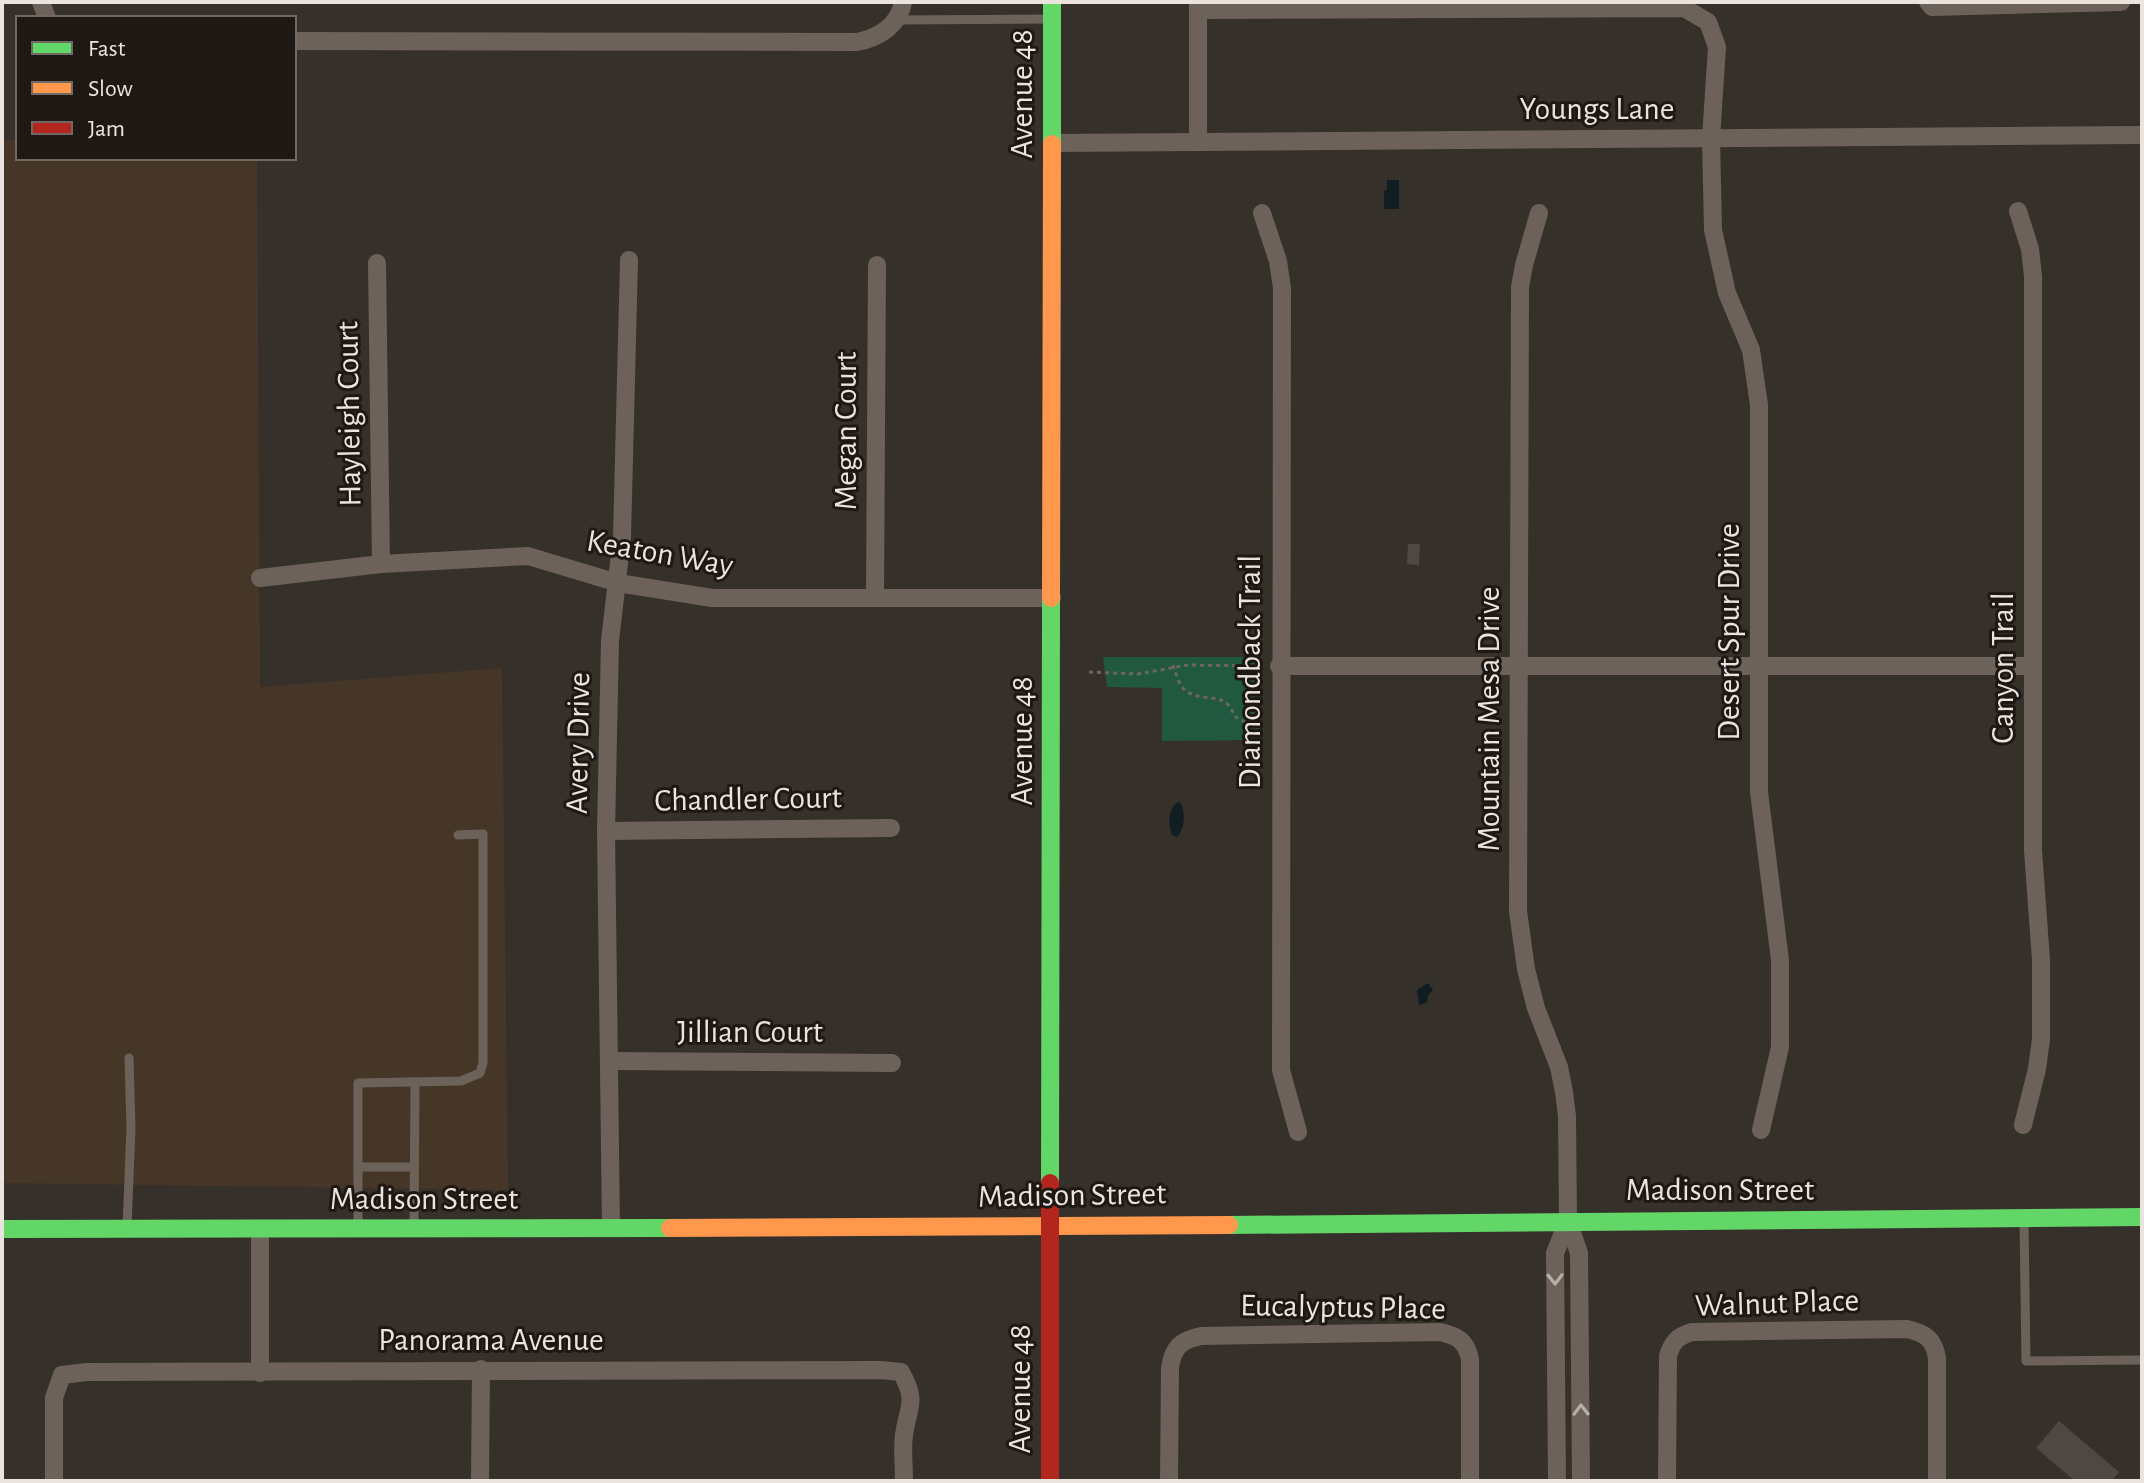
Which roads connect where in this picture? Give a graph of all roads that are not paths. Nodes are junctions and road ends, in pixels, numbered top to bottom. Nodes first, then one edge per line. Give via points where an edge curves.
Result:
1 (1928, 2) edge
2 (2121, 2) edge
3 (1198, 6) edge
4 (1414, 6) edge
5 (899, 11) edge
6 (1052, 11) edge
7 (296, 41) edge
8 (2142, 135) edge
9 (1711, 138) junction
10 (1198, 142) junction
11 (1053, 143) junction
12 (2018, 211) dead end
13 (1262, 213) dead end
14 (1539, 213) dead end
15 (629, 260) dead end
16 (377, 263) dead end
17 (877, 265) dead end
18 (381, 564) junction
19 (260, 578) dead end
20 (618, 583) junction
21 (875, 597) junction
22 (1052, 598) junction
23 (1272, 666) junction
24 (1759, 666) junction
25 (2033, 666) junction
26 (1519, 667) junction
27 (891, 828) dead end
28 (606, 831) junction
29 (458, 835) dead end
30 (129, 1058) dead end
31 (609, 1061) junction
32 (892, 1063) dead end
33 (415, 1082) junction
34 (2023, 1125) dead end
35 (1761, 1130) dead end
36 (1298, 1132) dead end
37 (358, 1167) junction
38 (414, 1167) junction
39 (2142, 1217) edge
40 (2024, 1218) junction
41 (1568, 1221) junction
42 (1052, 1226) junction
43 (611, 1228) junction
44 (2, 1229) edge
45 (127, 1229) junction
46 (260, 1229) junction
47 (358, 1229) junction
48 (414, 1229) junction
49 (1555, 1314) junction
50 (1580, 1314) junction
51 (2141, 1360) edge
52 (481, 1369) junction
53 (260, 1373) junction
54 (54, 1481) edge
55 (480, 1481) edge
56 (904, 1481) edge
57 (1050, 1481) edge
58 (1169, 1481) edge
59 (1470, 1481) edge
60 (1557, 1481) edge
61 (1581, 1481) edge
62 (1667, 1481) edge
63 (1937, 1481) edge

1 - 2 street via 1932,7 1982,7
3 - 4 street
3 - 10 street
4 - 9 street, Desert Spur Drive via 1684,8 1708,22 1717,47
5 - 6 lane
5 - 7 street via 881,34 857,42
6 - 11 main road, Avenue 48
8 - 9 street, Youngs Lane
9 - 10 street, Youngs Lane
9 - 24 street, Desert Spur Drive via 1718,261 1751,350 1759,405
10 - 11 street, Youngs Lane
11 - 22 main road, Avenue 48
12 - 25 street, Canyon Trail via 2033,276
13 - 23 street, Diamondback Trail via 1282,288
14 - 26 street, Mountain Mesa Drive via 1520,287
15 - 20 street, Avery Drive
16 - 18 street, Hayleigh Court
17 - 21 street, Megan Court
18 - 19 street, Keaton Way
18 - 20 street, Keaton Way via 528,556
20 - 21 street, Keaton Way via 712,598
20 - 28 street, Avery Drive via 610,641
21 - 22 street, Keaton Way
22 - 42 main road, Avenue 48
23 - 26 street
23 - 36 street, Diamondback Trail via 1281,1070
24 - 25 street
24 - 26 street
24 - 35 street, Desert Spur Drive via 1759,792 1780,960 1780,1047
25 - 34 street, Canyon Trail via 2041,1039
26 - 41 street, Mountain Mesa Drive via 1519,931 1536,1008 1564,1092
27 - 28 street, Chandler Court
28 - 31 street, Avery Drive
29 - 33 lane via 483,834 483,1063 480,1073 461,1081
30 - 45 lane
31 - 32 street, Jillian Court
31 - 43 street, Avery Drive
33 - 37 lane via 358,1083
33 - 38 lane
37 - 38 lane
37 - 47 lane
38 - 48 lane
39 - 40 main road, Madison Street
40 - 41 main road, Madison Street
40 - 51 lane via 2026,1361
41 - 42 main road, Madison Street
41 -> 49 street via 1555,1253
41 - 50 street via 1579,1253
42 - 43 main road, Madison Street
42 - 57 main road, Avenue 48
43 - 48 main road, Madison Street
44 - 45 main road, Madison Street
45 - 46 main road, Madison Street
46 - 47 main road, Madison Street
46 - 53 street
47 - 48 main road, Madison Street
49 - 50 lane
49 - 60 street
61 -> 50 street
52 - 53 street, Panorama Avenue
52 - 55 street
52 - 56 street, Panorama Avenue via 901,1372 911,1390
53 - 54 street, Panorama Avenue via 62,1375 54,1398
58 - 59 street, Eucalyptus Place via 1170,1368 1177,1344 1218,1335 1440,1332 1461,1338 1470,1359
62 - 63 street, Walnut Place via 1668,1356 1682,1335 1907,1329 1928,1336 1935,1346

